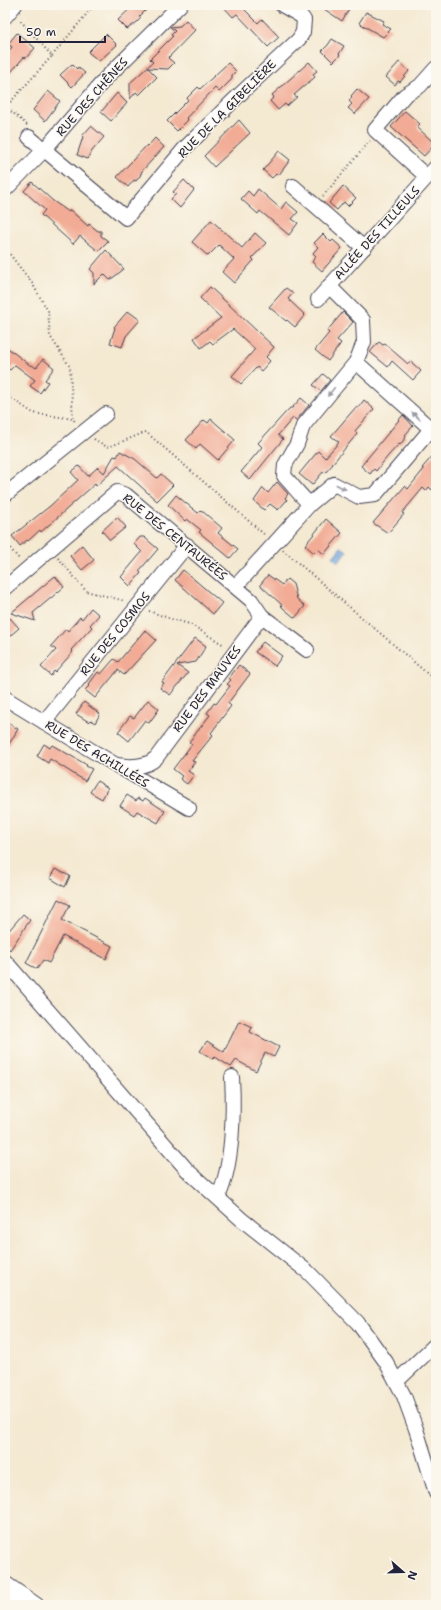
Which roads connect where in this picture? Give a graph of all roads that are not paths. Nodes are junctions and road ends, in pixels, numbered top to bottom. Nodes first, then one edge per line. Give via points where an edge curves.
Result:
1 (180, 5) edge
2 (282, 5) edge
3 (436, 68) edge
4 (29, 137) dead end
5 (44, 150) junction
6 (432, 172) edge
7 (294, 186) dead end
8 (5, 190) edge
9 (364, 248) junction
10 (329, 286) junction
11 (318, 299) dead end
12 (356, 362) junction
13 (106, 414) dead end
14 (5, 496) edge
15 (310, 504) junction
16 (187, 545) junction
17 (236, 586) junction
18 (5, 588) edge
19 (262, 616) junction
20 (307, 650) dead end
21 (5, 698) edge
22 (44, 722) junction
23 (152, 762) junction
24 (116, 765) junction
25 (160, 791) junction
26 (189, 808) dead end
27 (5, 961) edge
28 (232, 1077) dead end
29 (218, 1197) junction
30 (436, 1344) edge
31 (397, 1381) junction
32 (436, 1493) edge
33 (5, 1583) edge
34 (17, 1592) junction
35 (11, 1605) edge
36 (37, 1605) edge

1 - 5 street, RUE DES CHÊNES via 106,78
2 - 5 street, RUE DE LA GIBELIÈRE via 304,20 303,32 299,39 185,148 126,218
3 - 6 street via 420,86 405,95 375,130
4 - 5 street
5 - 8 street, RUE DES CHÊNES
6 - 9 street, ALLÉE DES TILLEULS
7 - 9 street
9 - 10 street, ALLÉE DES TILLEULS
10 - 11 street, ALLÉE DES TILLEULS
10 - 12 street via 364,320 364,342
12 -> 15 street via 303,426 297,444 285,465 284,476
15 -> 12 street via 334,484 359,497 375,495 431,430
13 - 14 street
15 - 17 street
16 - 17 street, RUE DES CENTAURÉES
16 - 18 street, RUE DES CENTAURÉES via 126,495 116,492
16 - 22 street, RUE DES COSMOS
17 - 19 street, RUE DES CENTAURÉES via 251,600
19 - 20 street, RUE DES CENTAURÉES
19 - 23 street, RUE DES MAUVES
21 - 22 street, RUE DES ACHILLÉES
22 - 24 street, RUE DES ACHILLÉES
23 - 24 street via 130,767
23 - 25 street
24 - 25 street, RUE DES ACHILLÉES
25 - 26 street, RUE DES ACHILLÉES
27 - 29 street via 183,1165
28 - 29 street via 234,1103 230,1148 224,1185
29 - 31 street via 241,1219 308,1272 358,1323
30 - 31 street
31 - 32 street via 416,1429
33 - 34 street
34 - 35 street
34 - 36 street

